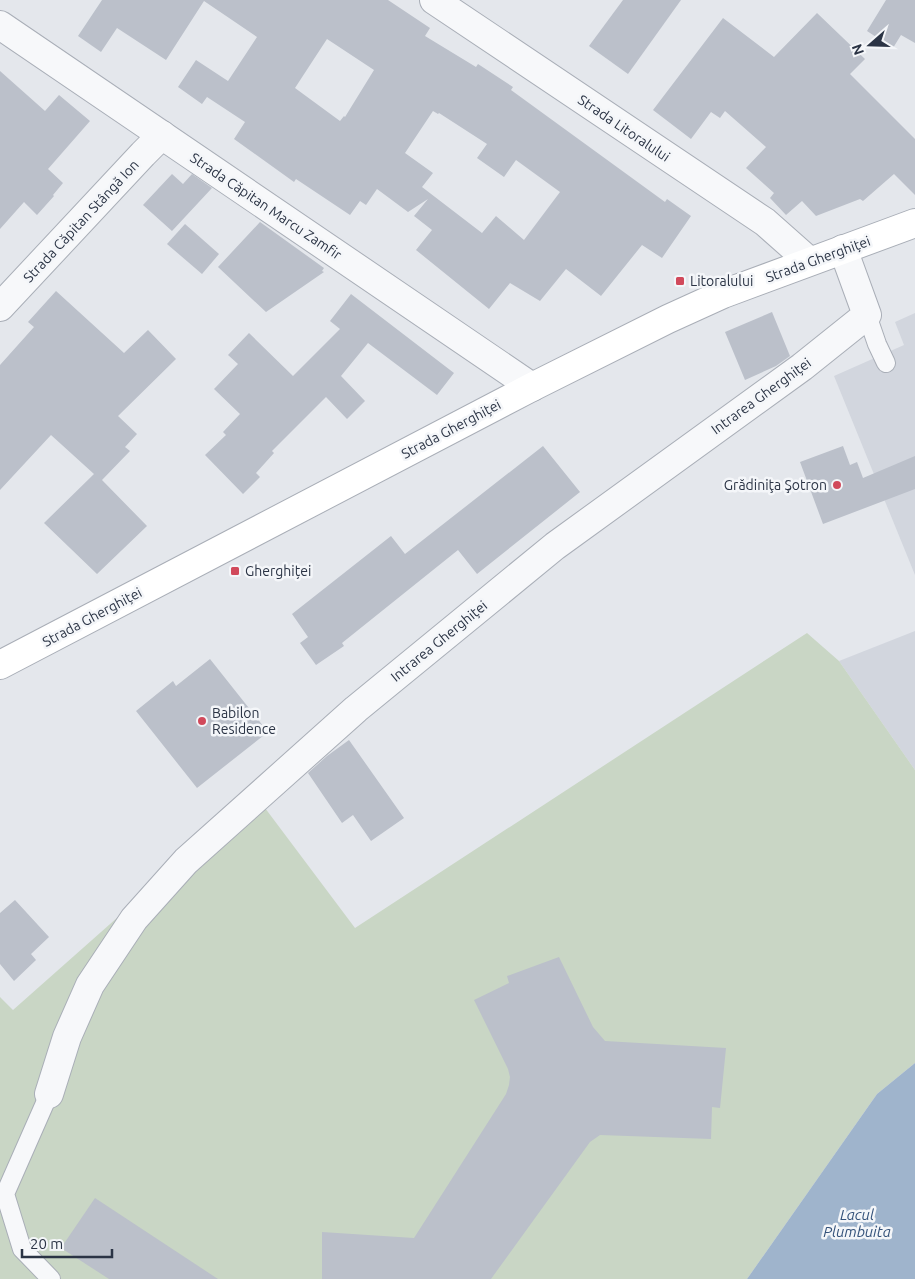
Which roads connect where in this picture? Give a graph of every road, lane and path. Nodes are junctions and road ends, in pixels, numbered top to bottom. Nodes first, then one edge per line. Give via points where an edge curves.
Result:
1 (434, 0) edge
2 (0, 25) edge
3 (162, 135) junction
4 (915, 223) edge
5 (843, 249) junction
6 (810, 261) junction
7 (0, 307) edge
8 (867, 315) junction
9 (886, 363) dead end
10 (532, 387) junction
11 (0, 665) edge
12 (49, 1094) joint
13 (51, 1279) edge

1 - 6 street, Strada Litoralului via 765,222
2 - 3 street, Strada Căpitan Marcu Zamfir
3 - 7 street, Strada Căpitan Stângă Ion
3 - 10 street, Strada Căpitan Marcu Zamfir
4 - 5 main road, Strada Gherghiței
5 - 6 main road, Strada Gherghiței
5 - 8 street
6 - 10 main road, Strada Gherghiței via 694,306
8 - 9 lane
8 - 12 street, Intrarea Gherghiței via 802,367 555,546 356,708 186,861 134,920 90,985
10 - 11 main road, Strada Gherghiței
12 - 13 lane via 5,1194 22,1249

